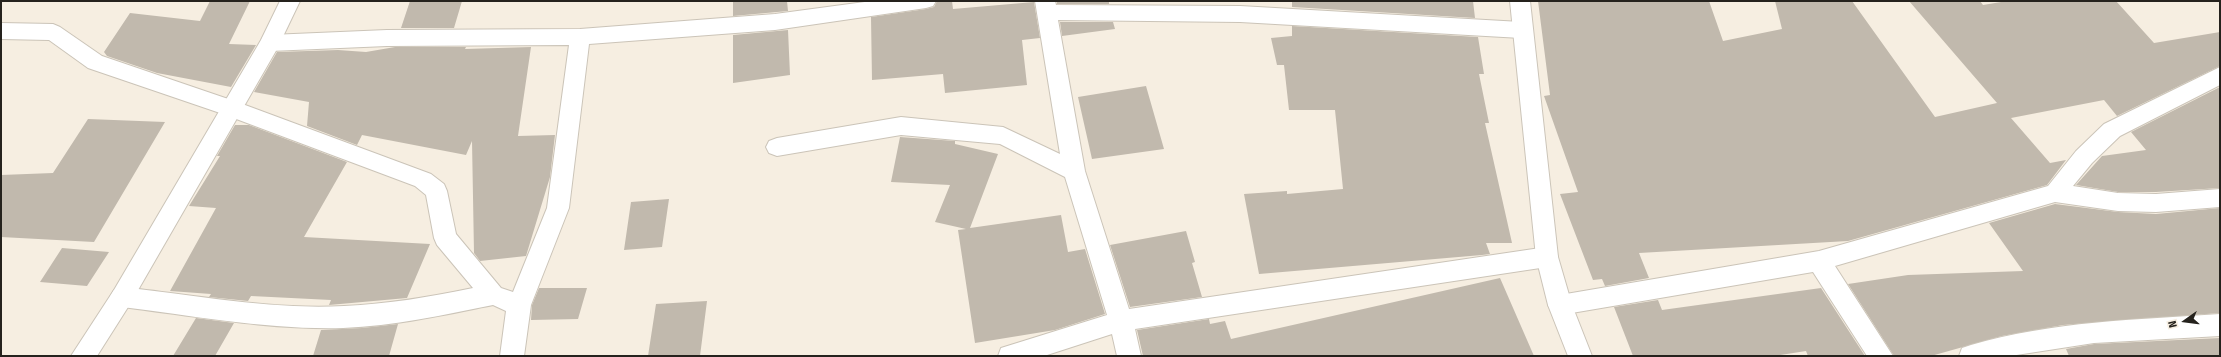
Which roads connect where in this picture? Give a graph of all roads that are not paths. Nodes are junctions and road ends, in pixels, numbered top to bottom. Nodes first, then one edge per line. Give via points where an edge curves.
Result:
1 (290, 1) edge
2 (926, 1) edge
3 (1520, 1) edge
4 (1045, 6) edge
5 (1521, 30) junction
6 (1, 31) edge
7 (580, 37) junction
8 (270, 43) junction
9 (2220, 75) edge
10 (230, 108) junction
11 (776, 147) dead end
12 (1074, 172) junction
13 (2055, 193) junction
14 (2220, 198) edge
15 (1547, 257) junction
16 (1819, 261) junction
17 (493, 295) junction
18 (122, 297) junction
19 (519, 305) junction
20 (1560, 305) junction
21 (1121, 321) junction
22 (2220, 325) edge
23 (83, 356) edge
24 (512, 356) edge
25 (1010, 356) edge
26 (1129, 356) edge
27 (1580, 356) edge
28 (1881, 356) edge
29 (1970, 356) edge

1 - 8 street
2 - 7 street via 775,22
3 - 5 street
4 - 5 street
4 - 12 street
5 - 15 street
6 - 10 street via 53,32 95,62
7 - 8 street via 388,38
7 - 19 street via 558,208
8 - 10 street
9 - 13 street via 2112,130 2088,152
10 - 17 street via 423,180 436,191 445,238
10 - 18 street
11 - 12 street via 901,126 1003,136
12 - 21 street
13 - 14 street via 2118,202 2156,203
13 - 16 street
15 - 20 street
15 - 21 street
16 - 20 street
16 - 28 street
17 - 18 street via 400,313 342,317 280,316
17 - 19 street
18 - 23 street
19 - 24 street
20 - 27 street
21 - 25 street
21 - 26 street
22 - 29 street via 2049,337

